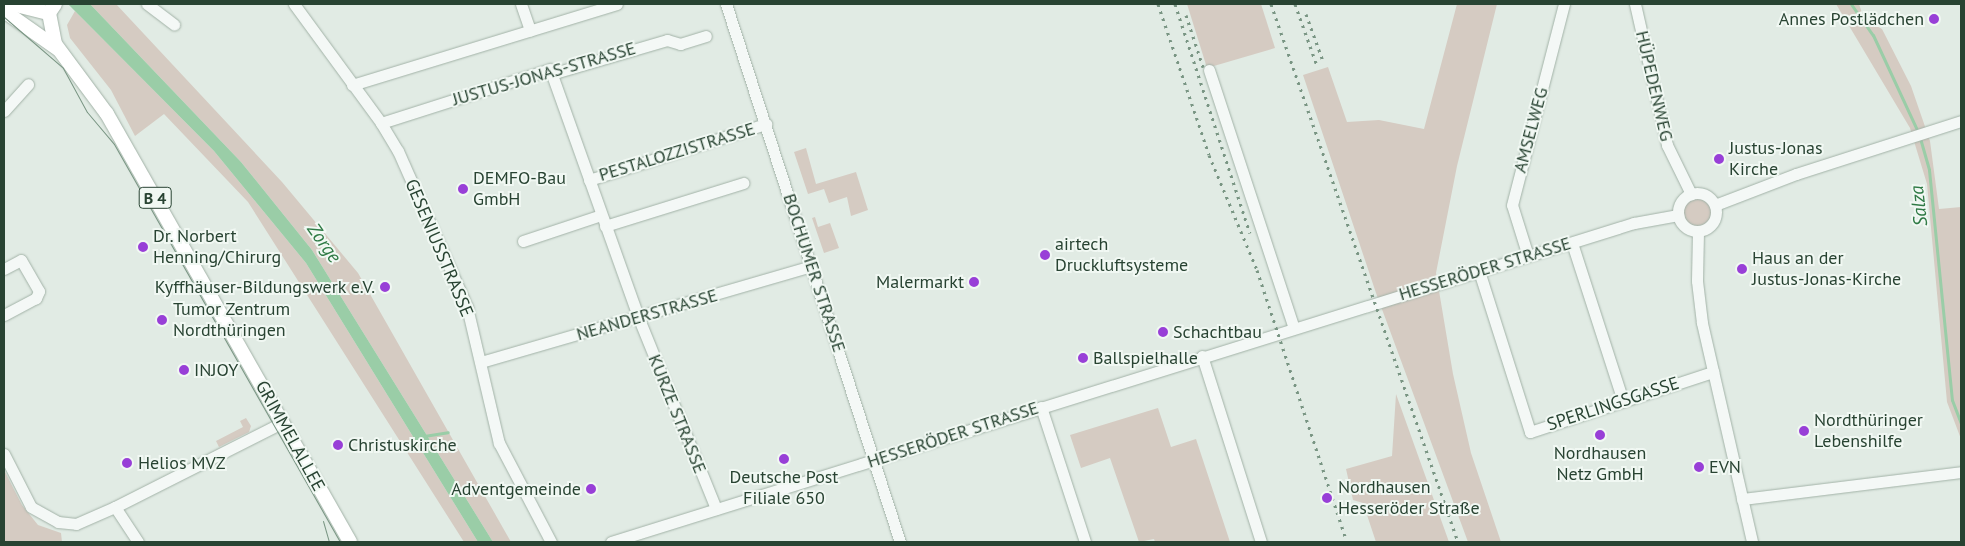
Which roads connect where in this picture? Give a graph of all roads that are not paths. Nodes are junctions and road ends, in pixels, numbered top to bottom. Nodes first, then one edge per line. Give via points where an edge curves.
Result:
1 (12, 4) edge
2 (147, 4) edge
3 (294, 4) edge
4 (521, 4) edge
5 (617, 4) edge
6 (726, 4) edge
7 (1564, 4) edge
8 (1635, 4) edge
9 (52, 8) edge
10 (4, 11) edge
11 (174, 24) dead end
12 (530, 30) junction
13 (706, 36) dead end
14 (58, 49) junction
15 (1209, 70) dead end
16 (551, 74) junction
17 (28, 84) dead end
18 (352, 85) junction
19 (4, 111) edge
20 (1961, 121) edge
21 (381, 123) junction
22 (766, 124) junction
23 (589, 180) junction
24 (743, 183) dead end
25 (1692, 194) junction
26 (1715, 205) junction
27 (601, 215) junction
28 (1678, 215) junction
29 (605, 226) junction
30 (1698, 232) junction
31 (523, 241) dead end
32 (1572, 243) junction
33 (1528, 256) junction
34 (812, 266) junction
35 (4, 269) edge
36 (1479, 271) junction
37 (4, 315) edge
38 (638, 319) junction
39 (1294, 328) junction
40 (1202, 356) junction
41 (482, 362) junction
42 (1714, 372) junction
43 (1623, 401) junction
44 (1041, 407) junction
45 (283, 422) junction
46 (4, 454) edge
47 (875, 460) junction
48 (1961, 472) edge
49 (1742, 499) junction
50 (115, 507) junction
51 (716, 509) junction
52 (138, 542) edge
53 (350, 542) edge
54 (551, 542) edge
55 (612, 542) edge
56 (900, 542) edge
57 (1085, 542) edge
58 (1262, 542) edge
59 (1752, 542) edge

1 - 9 main road
2 - 11 street
3 - 18 street, GESENIUSSTRASSE
4 - 12 street
5 - 12 street
6 - 22 street, BOCHUMER STRASSE
7 - 33 street, AMSELWEG via 1512,205
8 - 25 street, HÜPEDENWEG via 1667,145
9 - 14 main road, B 4 via 51,31
10 - 14 main road, B 4
12 - 18 street
13 - 16 street, JUSTUS-JONAS-STRASSE via 680,44 666,40
14 - 45 main road, GRIMMELALLEE / B 4 via 107,114
15 - 39 street
16 - 21 street, JUSTUS-JONAS-STRASSE via 550,69
16 - 23 street, PESTALOZZISTRASSE
17 - 19 street
18 - 21 street, GESENIUSSTRASSE
20 - 26 street via 1796,174
21 - 41 street, GESENIUSSTRASSE via 398,151 467,307
22 - 23 street, PESTALOZZISTRASSE
22 - 34 street, BOCHUMER STRASSE
23 - 27 street, PESTALOZZISTRASSE
24 - 29 street
25 - 26 street via 1706,195
25 - 28 street via 1683,199
26 - 30 street via 1712,224
27 - 29 street, PESTALOZZISTRASSE
27 - 31 street
28 - 30 street via 1686,228
28 - 32 street, HESSERÖDER STRASSE via 1653,218
29 - 38 street, PESTALOZZISTRASSE
30 - 42 street via 1697,281 1702,323
32 - 33 street, HESSERÖDER STRASSE
32 - 43 street
33 - 36 street, HESSERÖDER STRASSE
34 - 38 street, NEANDERSTRASSE
34 - 47 street, BOCHUMER STRASSE
35 - 37 street via 21,260 39,291 36,298
36 - 39 street, HESSERÖDER STRASSE
36 - 43 street, SPERLINGSGASSE via 1530,432
38 - 41 street, NEANDERSTRASSE
38 - 51 street, KURZE STRASSE
39 - 40 street, HESSERÖDER STRASSE
40 - 44 street, HESSERÖDER STRASSE
40 - 58 street
41 - 54 street, GESENIUSSTRASSE via 499,443
42 - 43 street, SPERLINGSGASSE
42 - 49 street
44 - 47 street, HESSERÖDER STRASSE
44 - 57 street
45 - 50 street
45 - 53 main road, GRIMMELALLEE / B 4
46 - 50 street via 31,507 43,516 76,524
47 - 51 street, HESSERÖDER STRASSE
47 - 56 street, BOCHUMER STRASSE
48 - 49 street
49 - 59 street
50 - 52 street
51 - 55 street, HESSERÖDER STRASSE

